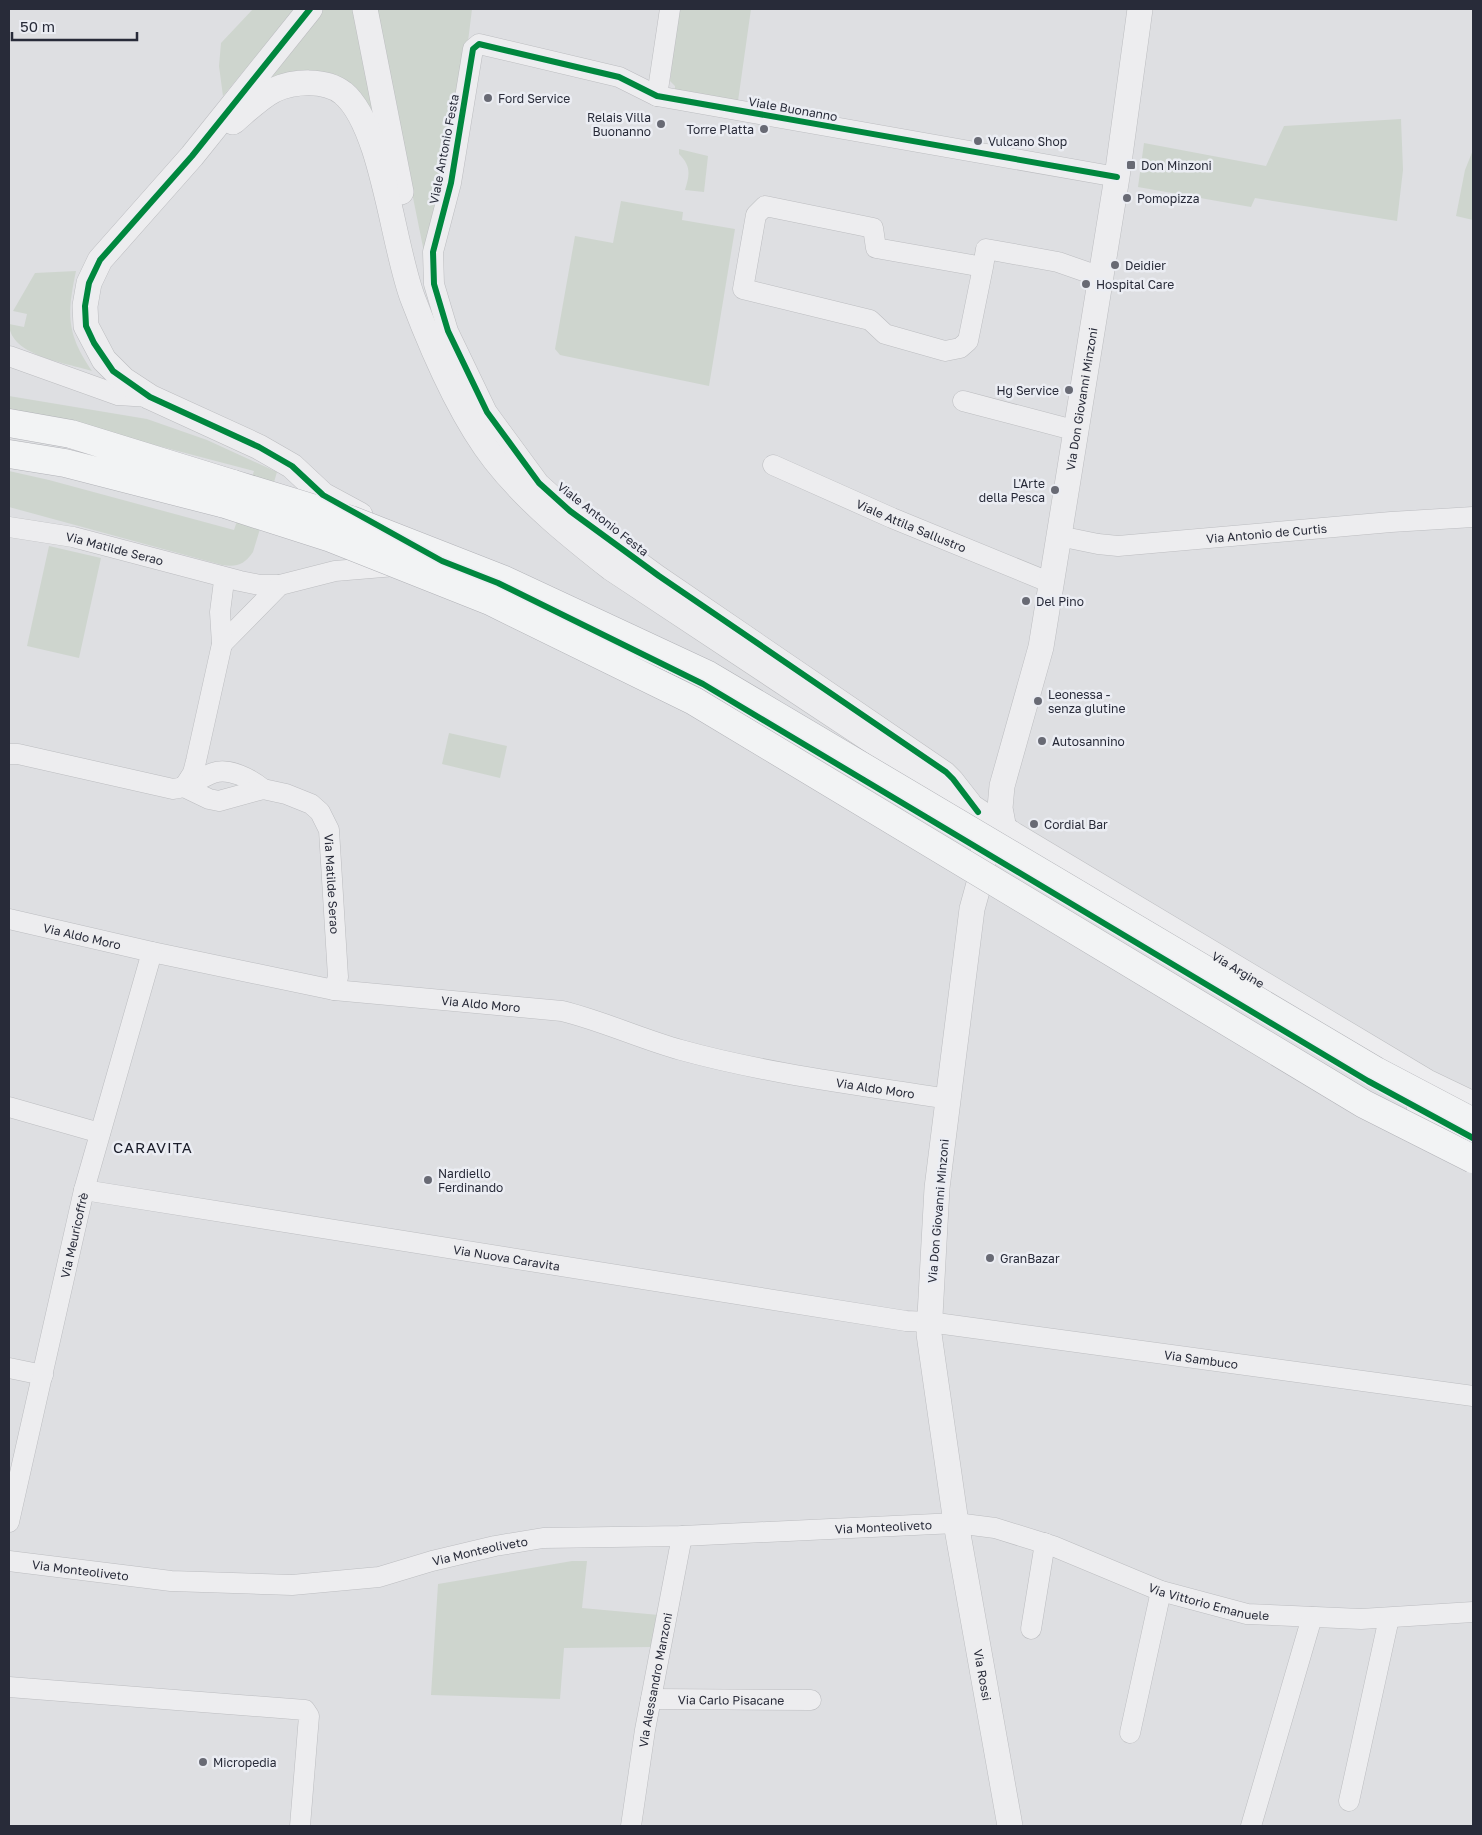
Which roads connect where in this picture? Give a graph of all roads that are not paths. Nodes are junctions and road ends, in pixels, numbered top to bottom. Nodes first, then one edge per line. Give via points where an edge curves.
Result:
1 (310, 9) edge
2 (365, 9) edge
3 (670, 9) edge
4 (1140, 9) edge
5 (473, 49) joint
6 (657, 96) junction
7 (192, 156) junction
8 (1117, 177) junction
9 (983, 267) junction
10 (1100, 277) junction
11 (430, 339) junction
12 (9, 356) edge
13 (150, 397) junction
14 (963, 402) dead end
15 (9, 423) edge
16 (1077, 431) junction
17 (9, 454) edge
18 (773, 465) dead end
19 (229, 494) junction
20 (1473, 517) edge
21 (9, 527) edge
22 (1059, 536) junction
23 (442, 561) junction
24 (220, 576) junction
25 (1051, 583) junction
26 (280, 585) junction
27 (222, 644) junction
28 (9, 754) edge
29 (1002, 786) junction
30 (184, 787) junction
31 (263, 789) junction
32 (978, 812) junction
33 (1004, 829) junction
34 (987, 860) junction
35 (9, 919) edge
36 (152, 952) junction
37 (334, 990) junction
38 (949, 1099) junction
39 (1473, 1104) edge
40 (9, 1107) edge
41 (1473, 1122) edge
42 (100, 1133) junction
43 (1473, 1138) edge
44 (1473, 1159) edge
45 (84, 1190) junction
46 (929, 1322) junction
47 (9, 1368) edge
48 (43, 1374) junction
49 (1473, 1396) edge
50 (9, 1522) edge
51 (956, 1523) junction
52 (682, 1536) junction
53 (1045, 1543) junction
54 (9, 1561) edge
55 (1161, 1590) junction
56 (1473, 1612) edge
57 (1312, 1617) junction
58 (1389, 1618) junction
59 (1031, 1629) dead end
60 (9, 1687) edge
61 (651, 1699) junction
62 (811, 1700) dead end
63 (1130, 1733) dead end
64 (1349, 1801) dead end
65 (636, 1825) edge
66 (300, 1826) edge
67 (1010, 1826) edge
68 (1251, 1826) edge

1 - 7 street
2 - 11 street
3 - 6 street
4 - 8 street, Via Don Giovanni Minzoni
5 - 6 street, Viale Buonanno via 479,44 619,77
5 - 32 street, Viale Antonio Festa via 451,183 433,252 434,284 448,332 487,412 539,483 570,511 946,772
6 - 8 street, Viale Buonanno
7 - 11 street via 274,90 302,82 322,84 344,94 364,123 378,163 412,297
7 - 13 street via 100,260 87,291 86,326 94,343 113,371
8 - 10 street, Via Don Giovanni Minzoni
9 - 9 street via 876,248 873,228 765,206 756,215 743,289 870,320 885,334 945,350 960,348 968,341
9 - 10 street via 986,249 1058,262
10 - 16 street, Via Don Giovanni Minzoni
11 - 32 street, Via Argine via 472,424 494,459 560,527 671,610
12 - 13 street via 118,395
13 - 23 street via 292,466 323,496
14 - 16 street
15 - 19 highway via 72,434
16 - 22 street, Via Don Giovanni Minzoni
17 - 19 highway
18 - 25 street, Viale Attila Sallustro
19 - 41 highway, bridge via 351,520 502,579 708,675 1367,1066
19 - 44 highway, bridge via 490,601 694,701 1364,1104
20 - 22 street, Via Antonio de Curtis via 1118,546
21 - 24 street, Via Matilde Serao via 73,537
22 - 25 street, Via Don Giovanni Minzoni
23 - 26 street, Via Matilde Serao via 335,572
23 - 34 street via 498,583 703,684
24 - 26 street, Via Matilde Serao via 260,585
24 - 27 street via 224,581 220,612
25 - 29 street, Via Don Giovanni Minzoni via 1041,647
26 - 27 street
27 - 30 street via 194,767
28 - 30 street, Via Matilde Serao via 173,789
29 - 32 street, Via Don Giovanni Minzoni
29 - 33 street, Via Don Giovanni Minzoni via 1000,808
30 - 31 street, Via Matilde Serao via 219,801
30 - 31 street, Via Matilde Serao via 214,772 225,772 250,779
31 - 37 street, Via Matilde Serao via 311,804 326,820 338,977
32 - 33 street, Via Argine
33 - 39 street, Via Argine via 1427,1082
34 - 38 street, Via Don Giovanni Minzoni via 972,909
34 - 43 street via 1368,1082
35 - 36 street, Via Aldo Moro
36 - 37 street, Via Aldo Moro
36 - 42 street, Via Meuricoffrè
37 - 38 street, Via Aldo Moro via 562,1011 689,1052 781,1072
38 - 46 street, Via Don Giovanni Minzoni via 937,1188
40 - 42 street
42 - 45 street, Via Meuricoffrè
45 - 46 street, Via Nuova Caravita via 896,1320
45 - 48 street, Via Meuricoffrè
46 - 49 street, Via Sambuco
46 - 51 street, Via Don Giovanni Minzoni
47 - 48 street
48 - 50 street, Via Meuricoffrè
51 - 52 street, Via Monteoliveto
51 - 53 street, Via Vittorio Emanuele via 995,1528
51 - 67 street, Via Rossi
52 - 54 street, Via Monteoliveto via 544,1538 495,1546 379,1577 292,1585 171,1582
52 - 61 street, Via Alessandro Manzoni
53 - 55 street, Via Vittorio Emanuele
53 - 59 street
55 - 57 street, Via Vittorio Emanuele via 1247,1614
55 - 63 street
56 - 58 street, Via Vittorio Emanuele
57 - 58 street, Via Vittorio Emanuele
57 - 68 street
58 - 64 street
60 - 66 street via 304,1710 309,1716
61 - 62 street, Via Carlo Pisacane
61 - 65 street, Via Alessandro Manzoni

